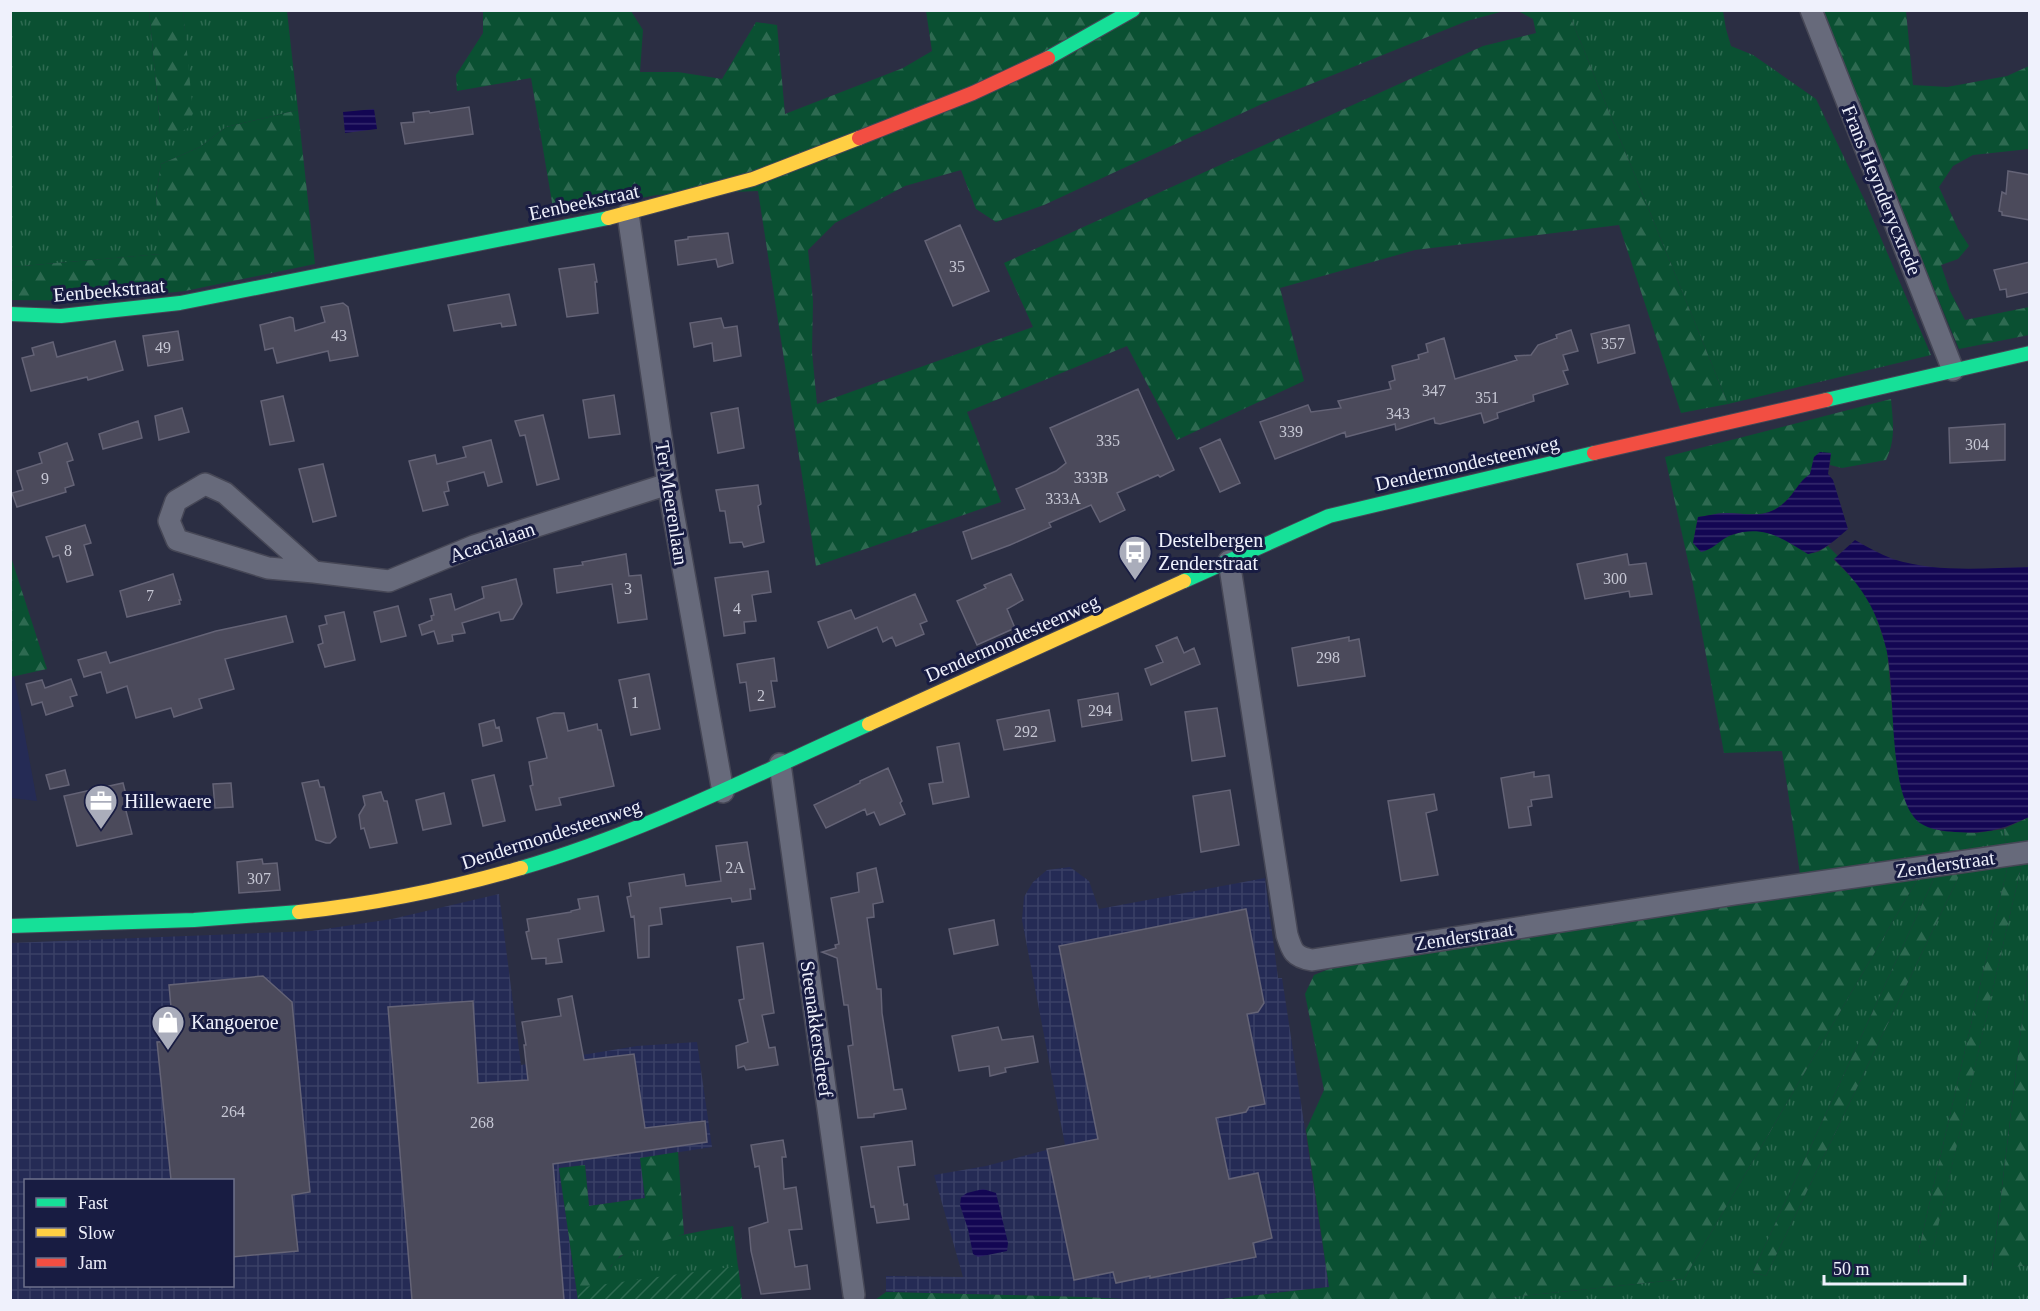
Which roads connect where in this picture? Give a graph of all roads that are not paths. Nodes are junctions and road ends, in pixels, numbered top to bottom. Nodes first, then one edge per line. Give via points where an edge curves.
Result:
1 (1133, 10) edge
2 (1811, 10) edge
3 (628, 214) junction
4 (10, 315) edge
5 (2030, 353) edge
6 (1953, 370) junction
7 (668, 484) junction
8 (1229, 561) junction
9 (314, 572) junction
10 (780, 764) junction
11 (723, 792) junction
12 (2030, 852) edge
13 (10, 926) edge
14 (854, 1295) dead end

1 - 3 main road, Eenbeekstraat via 1060,53 973,93 753,179
2 - 6 street, Frans Heynderycxrede
3 - 4 main road, Eenbeekstraat via 180,303 61,316
3 - 7 street, Ter Meerenlaan
5 - 6 main road, Dendermondesteenweg
6 - 8 main road, Dendermondesteenweg via 1329,516
7 - 9 street, Acacialaan via 474,546 389,581
7 - 11 street, Ter Meerenlaan
8 - 10 main road, Dendermondesteenweg
8 - 12 street, Zenderstraat via 1287,935 1291,949 1300,958 1312,960
9 - 9 street, Acacialaan via 225,493 205,484 176,501 169,521 177,540 268,568
10 - 11 main road, Dendermondesteenweg
10 - 14 street, Steenakkersdreef
11 - 13 main road, Dendermondesteenweg via 528,866 380,902 275,916

